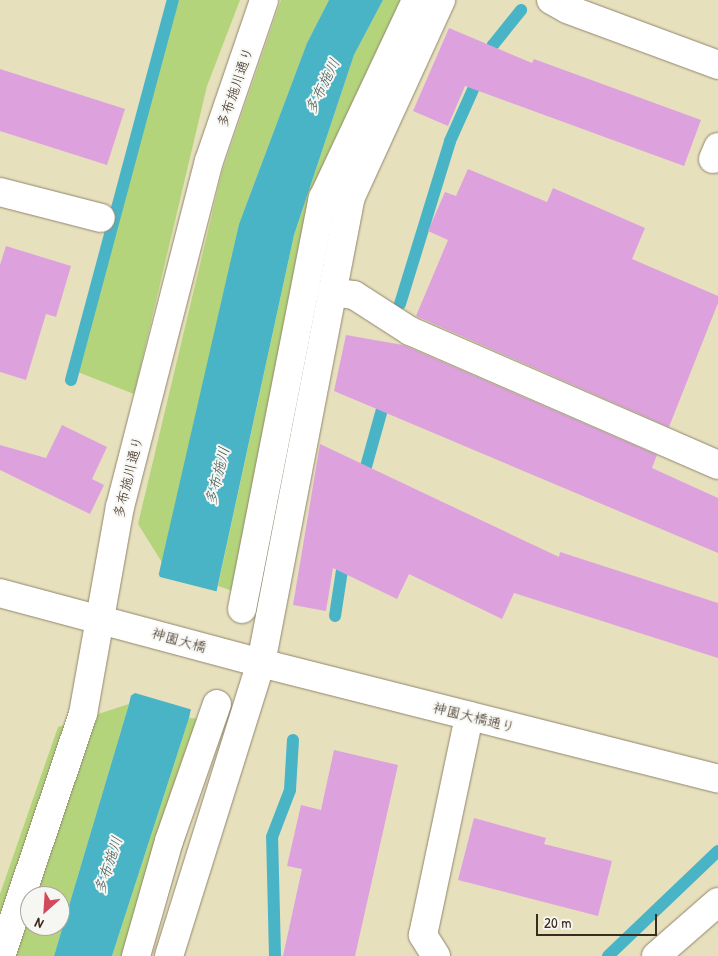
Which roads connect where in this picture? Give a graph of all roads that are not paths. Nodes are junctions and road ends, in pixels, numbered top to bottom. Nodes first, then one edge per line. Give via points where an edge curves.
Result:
1 (264, 0) edge
2 (416, 0) edge
3 (441, 0) edge
4 (551, 0) edge
5 (718, 65) edge
6 (0, 192) edge
7 (101, 218) dead end
8 (332, 292) junction
9 (718, 465) edge
10 (0, 593) edge
11 (242, 609) dead end
12 (101, 618) junction
13 (229, 655) joint
14 (261, 663) junction
15 (217, 704) dead end
16 (469, 716) junction
17 (718, 779) edge
18 (718, 902) edge
19 (671, 952) edge
20 (2, 956) edge
21 (136, 956) edge
22 (169, 956) edge
23 (436, 956) edge

1 - 12 street, 多布施川通り via 209,161 120,506
2 - 11 street via 323,198
3 - 8 street via 350,199
4 - 5 street via 567,9
6 - 7 street
8 - 9 street via 354,296 410,331
8 - 14 street
10 - 12 street, 神園大橋
12 - 13 street, 神園大橋
12 - 20 street, 多布施川通り via 83,714
13 - 14 street, 神園大橋通り
14 - 16 street, 神園大橋通り
14 - 22 street
15 - 21 street via 169,841
16 - 17 street, 神園大橋通り
16 - 23 street via 423,935
18 - 19 street

